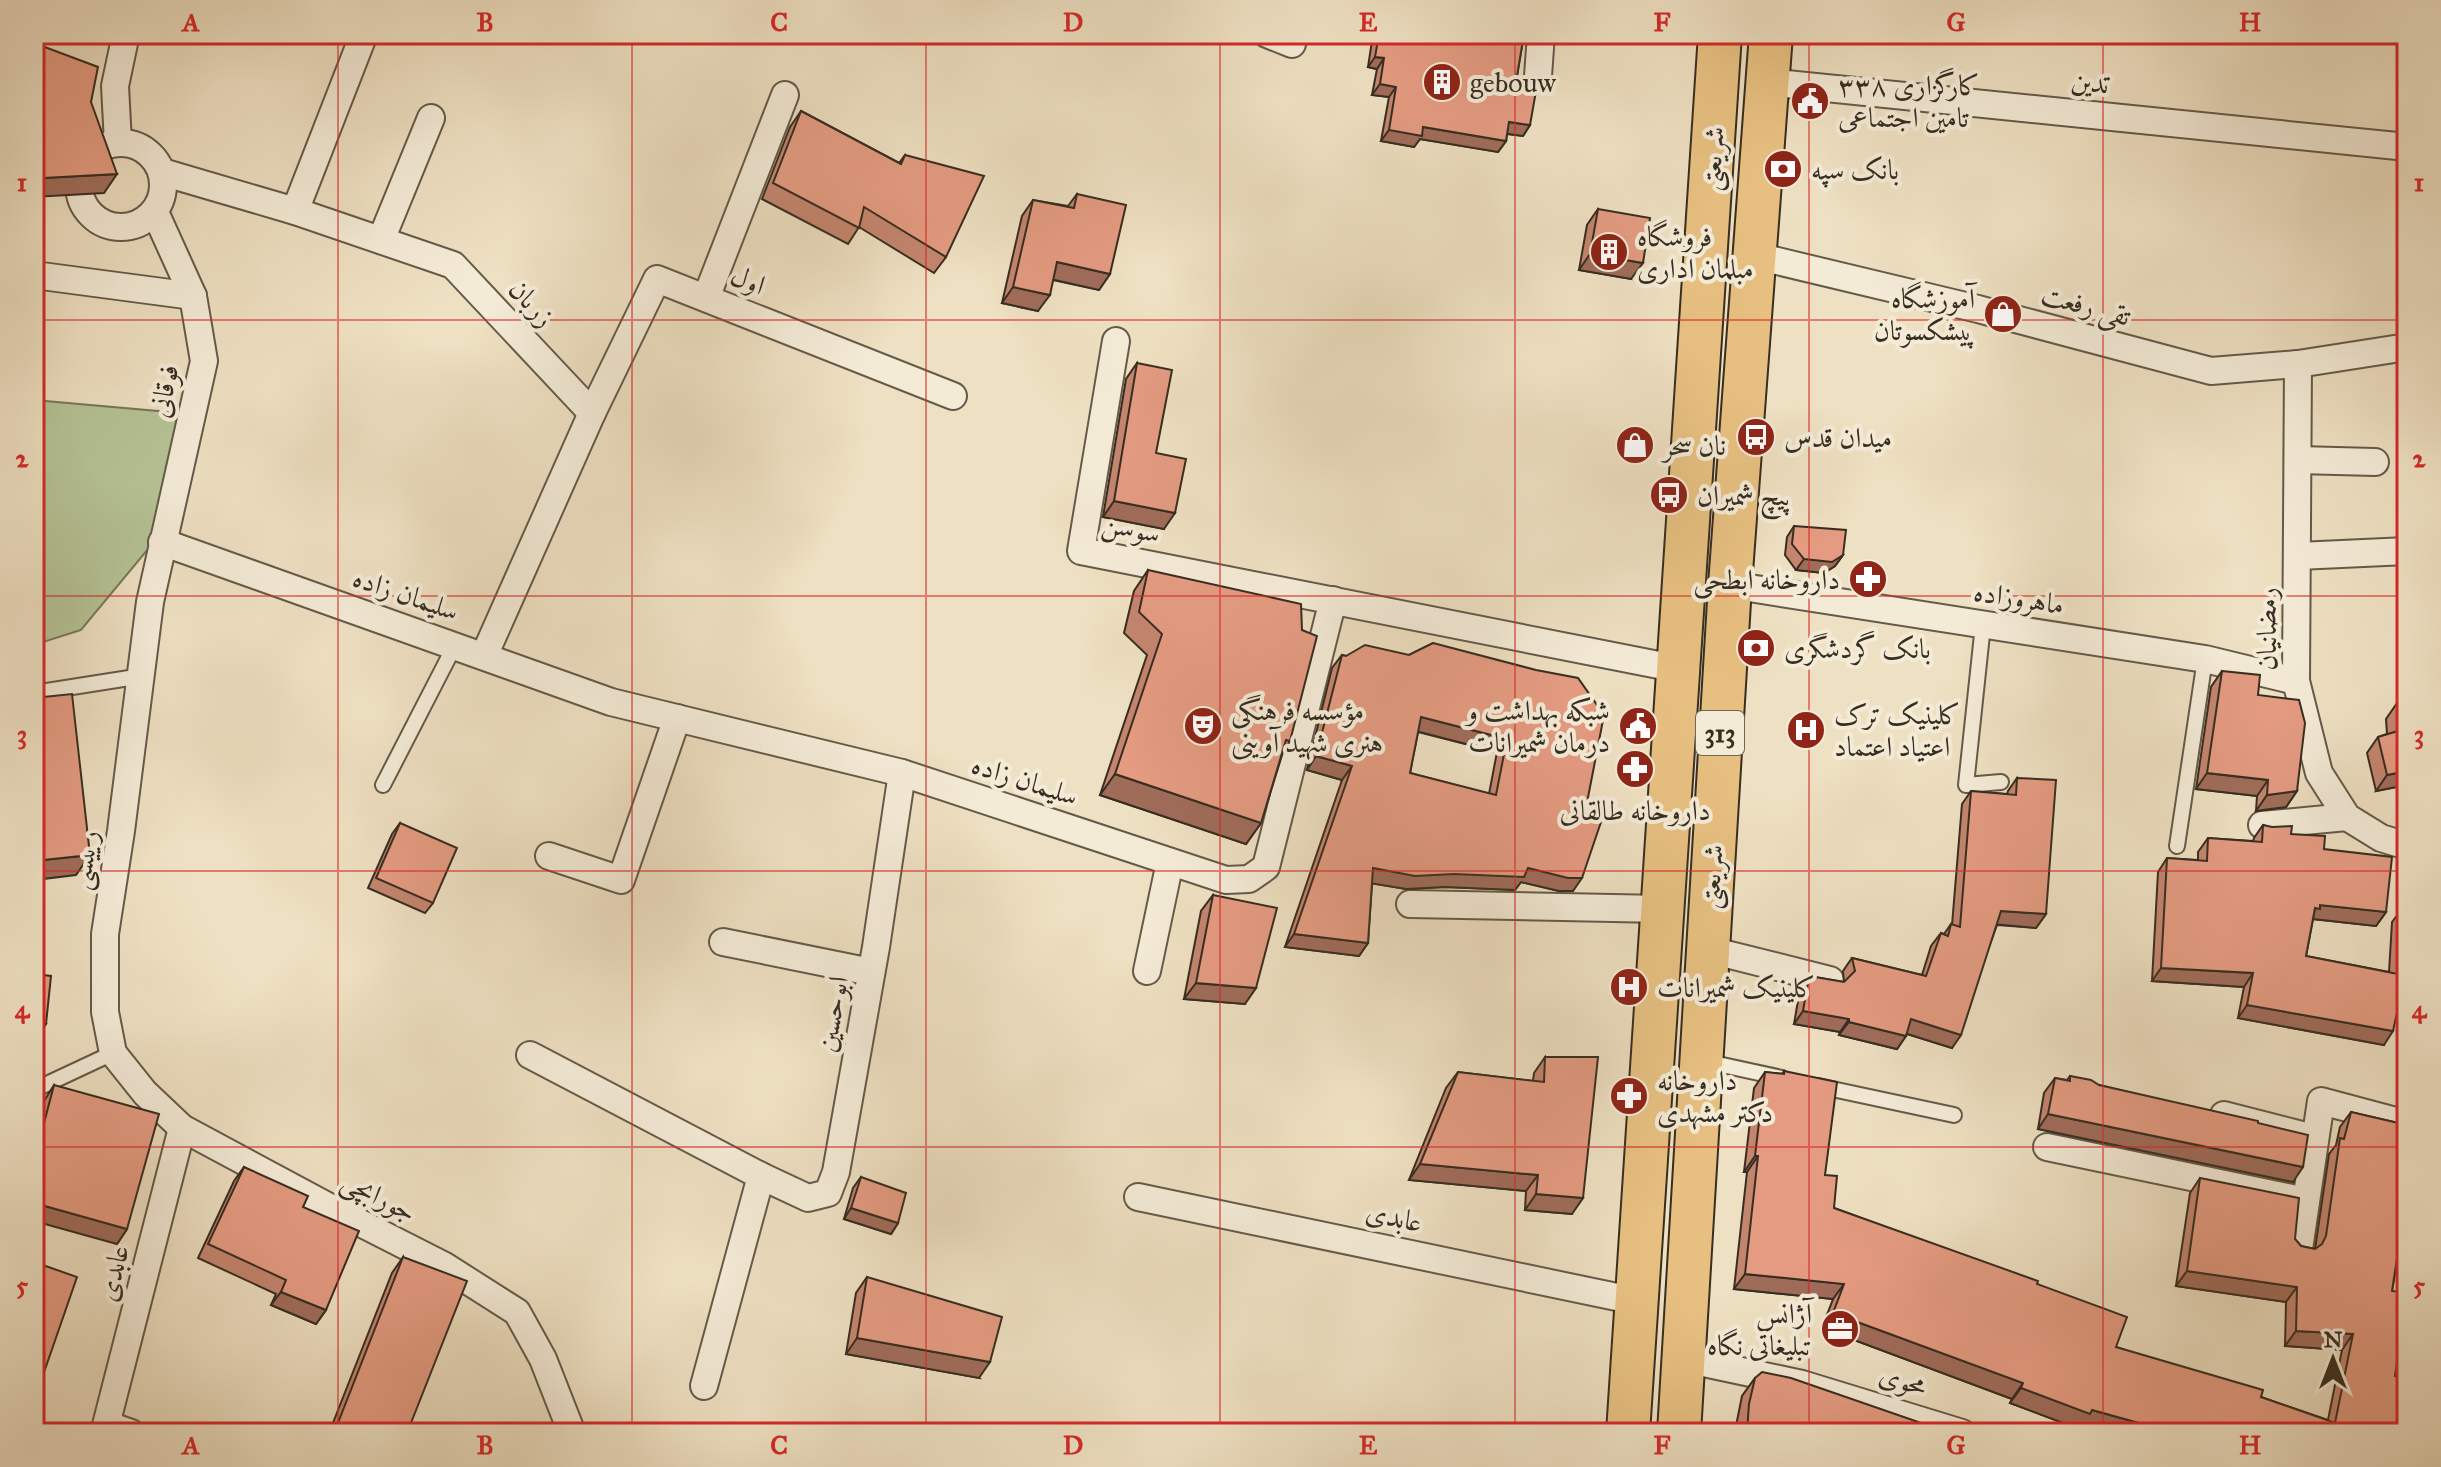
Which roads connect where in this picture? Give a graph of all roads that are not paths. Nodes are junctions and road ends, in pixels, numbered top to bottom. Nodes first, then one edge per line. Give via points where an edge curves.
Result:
1 (126, 34) edge
2 (364, 34) edge
3 (1267, 34) edge
4 (1541, 34) edge
5 (1720, 34) edge
6 (1771, 34) edge
7 (1292, 44) dead end
8 (1538, 76) dead end
9 (1767, 82) junction
10 (785, 95) dead end
11 (431, 118) dead end
12 (118, 143) junction
13 (2407, 147) edge
14 (162, 172) junction
15 (295, 211) junction
16 (155, 212) junction
17 (381, 240) junction
18 (1752, 255) junction
19 (34, 275) edge
20 (193, 296) junction
21 (706, 298) junction
22 (1116, 341) dead end
23 (2407, 347) edge
24 (2298, 364) junction
25 (953, 396) dead end
26 (592, 413) junction
27 (2298, 460) junction
28 (2375, 462) dead end
29 (162, 542) junction
30 (2407, 551) edge
31 (2298, 556) junction
32 (1730, 585) junction
33 (1333, 600) junction
34 (1983, 625) junction
35 (455, 645) junction
36 (484, 656) junction
37 (2205, 659) junction
38 (1679, 669) junction
39 (142, 676) junction
40 (2296, 681) junction
41 (34, 693) edge
42 (677, 718) junction
43 (902, 773) junction
44 (2001, 782) dead end
45 (383, 785) dead end
46 (2347, 817) junction
47 (2262, 825) edge
48 (2177, 846) dead end
49 (2407, 846) edge
50 (549, 856) dead end
51 (1170, 862) junction
52 (1410, 904) dead end
53 (1663, 909) junction
54 (723, 942) dead end
55 (1706, 949) junction
56 (1147, 971) dead end
57 (871, 972) junction
58 (1830, 980) edge
59 (113, 1053) junction
60 (530, 1055) dead end
61 (1700, 1060) junction
62 (34, 1090) edge
63 (2193, 1108) edge
64 (1954, 1115) dead end
65 (2407, 1124) edge
66 (182, 1128) junction
67 (2315, 1139) junction
68 (2047, 1147) dead end
69 (761, 1176) junction
70 (1138, 1197) dead end
71 (2306, 1201) junction
72 (2299, 1249) edge
73 (1636, 1301) junction
74 (1685, 1359) junction
75 (704, 1386) dead end
76 (114, 1430) edge
77 (572, 1433) edge
78 (1628, 1433) edge
79 (1679, 1433) edge
80 (1962, 1433) edge

1 - 12 street via 115,86
2 - 15 street
3 - 7 street
4 - 8 street
5 - 38 main road, شریعتی / 313
6 - 9 main road, شریعتی / 313
9 - 13 street, تدین
9 - 18 main road, شریعتی / 313
10 - 21 street
11 - 17 street
12 - 14 street via 145,150
12 - 16 street via 104,146 83,166 83,206 105,225 118,228 132,227
14 - 15 street, زربان
14 - 16 street via 162,199
15 - 17 street, زربان
16 - 20 street, فوقانی
17 - 26 street, زربان via 453,265
18 - 24 street, تقی رفعت via 2211,371
18 - 32 main road, شریعتی / 313
19 - 20 street
20 - 29 street, فوقانی via 204,361
21 - 25 street, اول
21 - 26 street, اول via 657,279
22 - 33 street, سوسن via 1079,550
23 - 24 street, تقی رفعت
24 - 27 street, رمضانیان
26 - 36 street
27 - 28 street
27 - 31 street, رمضانیان
29 - 35 street, سلیمان زاده
29 - 39 street, فوقانی
30 - 31 street
31 - 40 street, رمضانیان
32 - 34 street, ماهروزاده
32 - 55 main road, شریعتی / 313
33 - 38 street
33 - 51 street, سلیمان زاده via 1266,867 1249,879 1226,880
34 - 37 street, ماهروزاده
34 - 44 lane via 1966,785
35 - 36 street, سلیمان زاده
35 - 45 lane
36 - 42 street, سلیمان زاده via 611,702
37 - 40 street, ماهروزاده
37 - 48 lane
38 - 53 main road, شریعتی / 313
39 - 41 lane
39 - 59 street, رییسی via 105,934 105,1012
40 - 46 street, رمضانیان via 2319,773
42 - 43 street, سلیمان زاده
42 - 50 street via 621,880
43 - 51 street, سلیمان زاده
43 - 57 street, ابوحسین
46 - 47 street
46 - 49 street, رمضانیان via 2381,838
51 - 56 street
52 - 53 street
53 - 73 main road, شریعتی / 313
54 - 57 street
55 - 58 street
55 - 61 main road, شریعتی / 313
57 - 69 street, ابوحسین via 828,1193 808,1198
59 - 62 lane
59 - 66 street, جورابچی
60 - 69 street, ابوحسین
61 - 64 lane
61 - 74 main road, شریعتی / 313
63 - 67 street
65 - 67 street via 2321,1101
66 - 76 street, عابدی
66 - 77 street, جورابچی via 443,1265 517,1312 543,1359
67 - 71 street
68 - 71 street
69 - 75 street
70 - 73 street, عابدی
71 - 72 street
73 - 78 main road, شریعتی / 313
74 - 79 main road, شریعتی / 313
74 - 80 street, محوی via 1802,1384

